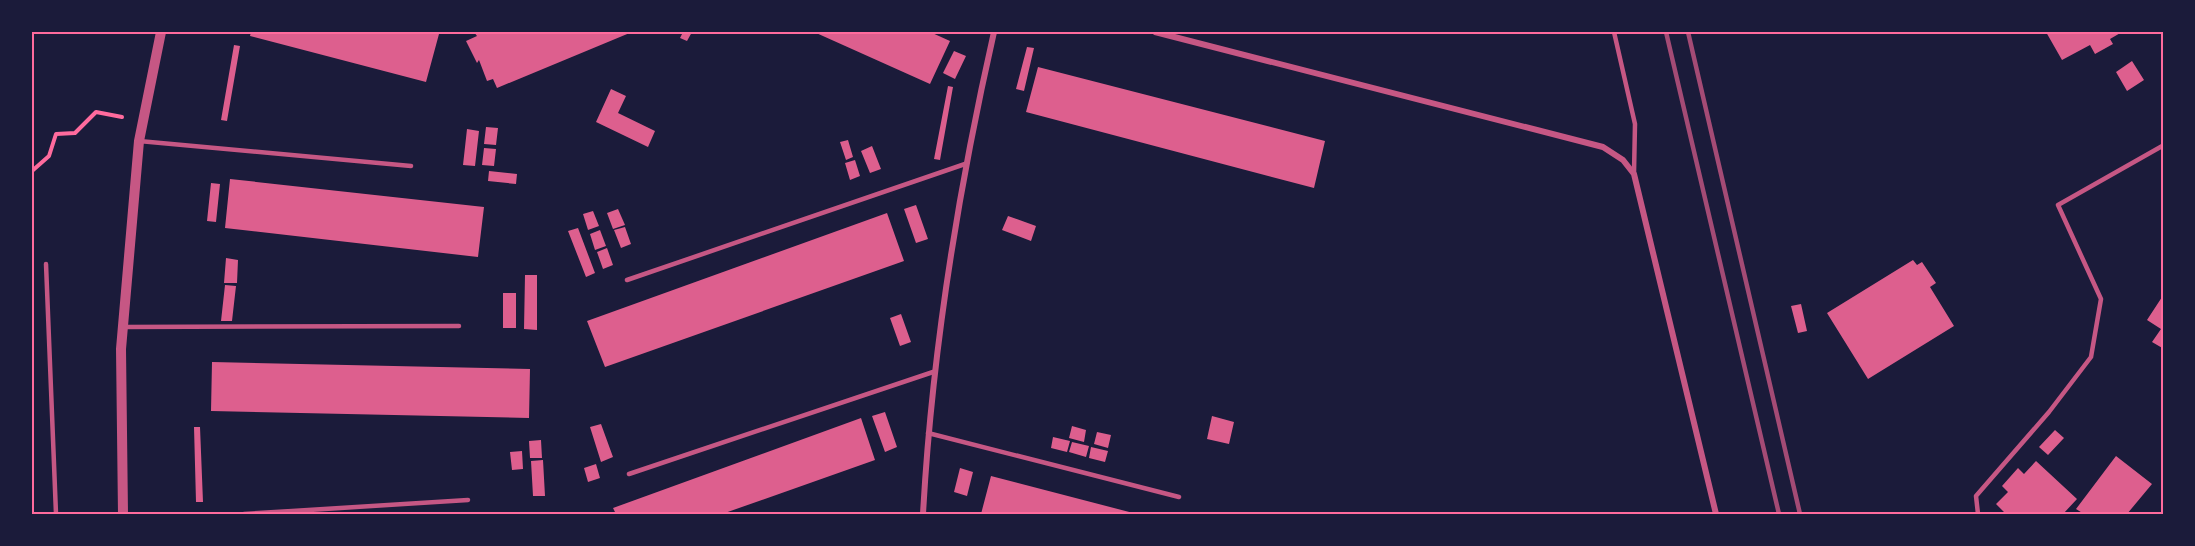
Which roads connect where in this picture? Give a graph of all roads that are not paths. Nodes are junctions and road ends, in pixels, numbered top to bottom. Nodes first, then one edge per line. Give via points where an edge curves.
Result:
1 (161, 32) edge
2 (994, 32) edge
3 (1155, 32) edge
4 (1614, 32) edge
5 (139, 141) junction
6 (2163, 145) edge
7 (965, 164) junction
8 (411, 166) dead end
9 (1634, 174) junction
10 (46, 264) dead end
11 (627, 280) dead end
12 (459, 326) dead end
13 (123, 327) junction
14 (933, 372) junction
15 (928, 433) junction
16 (629, 474) dead end
17 (1179, 497) dead end
18 (468, 500) dead end
19 (56, 514) edge
20 (123, 514) edge
21 (244, 514) edge
22 (923, 514) edge
23 (1716, 514) edge
24 (1978, 514) edge

1 - 5 street
2 - 7 street
3 - 9 street via 1603,147 1623,160
4 - 9 lane via 1635,124
5 - 8 lane
5 - 13 street
6 - 24 lane via 2058,205 2101,299 2091,357 1976,496
7 - 11 lane
7 - 14 street
9 - 23 street
10 - 19 lane
12 - 13 lane
13 - 20 street
14 - 15 street
14 - 16 lane
15 - 17 lane
15 - 22 street
18 - 21 lane

